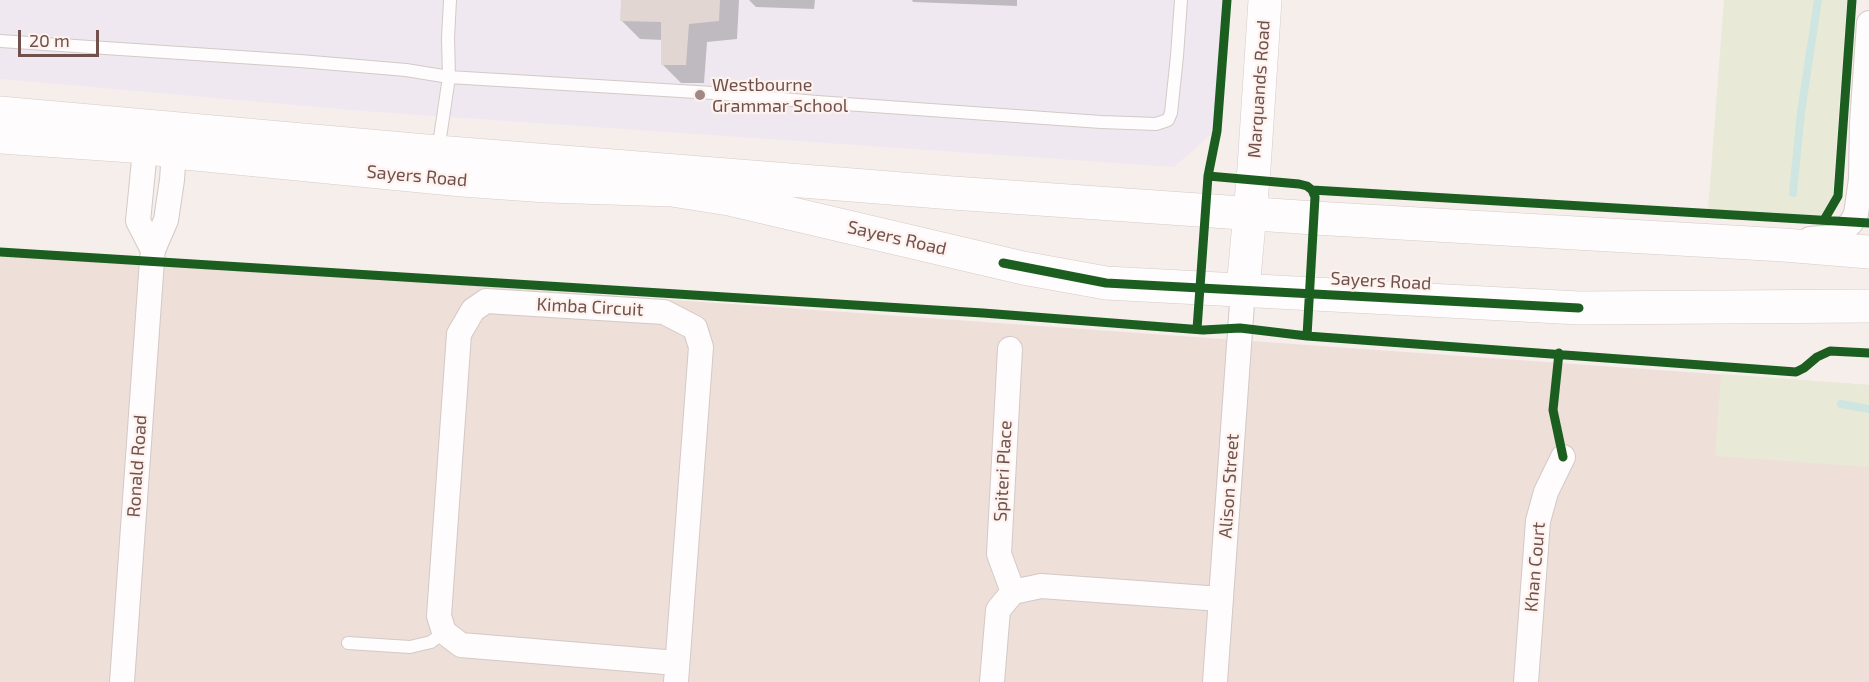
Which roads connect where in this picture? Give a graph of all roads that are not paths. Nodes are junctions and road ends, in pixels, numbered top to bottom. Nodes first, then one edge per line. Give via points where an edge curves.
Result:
1 (450, 0) edge
2 (1181, 0) edge
3 (1265, 0) edge
4 (1869, 23) edge
5 (0, 41) edge
6 (449, 76) junction
7 (0, 113) edge
8 (1866, 134) edge
9 (0, 137) edge
10 (161, 138) junction
11 (437, 152) junction
12 (672, 190) junction
13 (1250, 213) junction
14 (1784, 245) junction
15 (1869, 252) edge
16 (1243, 289) junction
17 (1869, 306) edge
18 (1010, 349) dead end
19 (1563, 457) dead end
20 (1014, 592) junction
21 (1221, 599) junction
22 (444, 632) junction
23 (348, 643) dead end
24 (677, 673) edge
25 (122, 682) edge
26 (992, 682) edge
27 (1215, 682) edge
28 (1526, 682) edge

1 - 6 lane
2 - 6 lane via 1171,113 1168,120 1156,124
3 - 13 main road, Marquands Road
4 - 8 street
5 - 6 lane via 300,61
6 - 11 lane
7 - 10 main road, Sayers Road
8 - 14 street via 1857,208 1851,223 1835,237
9 - 10 main road, Sayers Road
10 - 11 main road, Sayers Road
10 - 12 main road, Sayers Road via 462,180
10 - 25 street, Ronald Road via 166,220 153,250
11 - 12 main road via 452,166 621,180
11 - 13 main road, Sayers Road
12 - 16 main road, Sayers Road via 729,199 1096,281
13 - 14 main road, Sayers Road
13 - 16 main road, Marquands Road
14 - 15 main road, Sayers Road
16 - 17 main road, Sayers Road via 1579,308
16 - 21 street, Alison Street
18 - 20 street, Spiteri Place via 999,554
19 - 28 street, Khan Court via 1546,492 1538,521
20 - 21 street via 1041,586
20 - 26 street via 998,610
21 - 27 street, Alison Street
22 - 23 lane via 431,642 410,647
22 - 24 street, Kimba Circuit via 461,645
22 - 24 street, Kimba Circuit via 439,616 459,334 473,310 486,301 664,312 695,328 701,347

